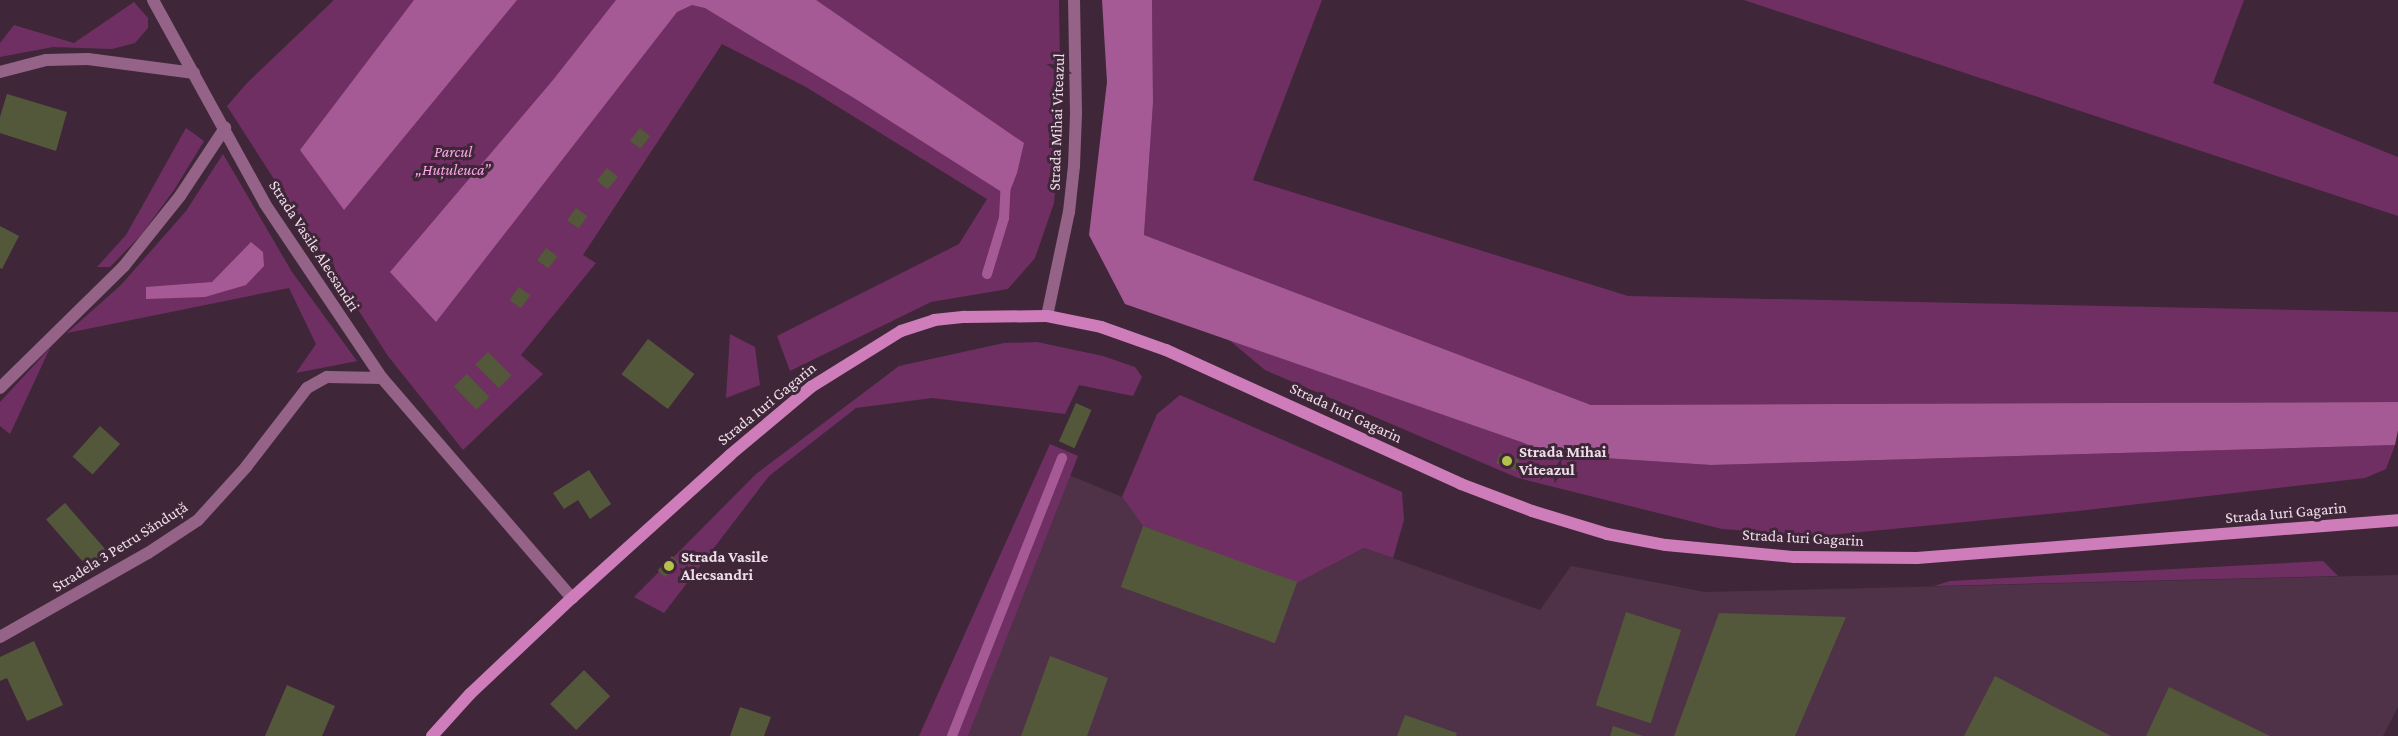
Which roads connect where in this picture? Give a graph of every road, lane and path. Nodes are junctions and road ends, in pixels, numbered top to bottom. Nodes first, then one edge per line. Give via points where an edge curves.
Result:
1 (153, 0) edge
2 (1074, 0) edge
3 (0, 72) edge
4 (194, 73) junction
5 (225, 128) junction
6 (1047, 316) junction
7 (382, 378) junction
8 (0, 387) edge
9 (2398, 520) edge
10 (572, 598) junction
11 (0, 637) edge
12 (432, 736) edge

1 - 4 street, Strada Vasile Alecsandri
2 - 6 street, Strada Mihai Viteazul via 1074,166 1069,212
3 - 4 street via 46,60 88,59
4 - 5 street, Strada Vasile Alecsandri
5 - 7 street, Strada Vasile Alecsandri via 265,204
5 - 8 street via 180,196 124,266
6 - 9 main road, Strada Iuri Gagarin via 1101,327 1166,350 1461,484 1532,511 1606,534 1666,545 1794,557 1917,558
6 - 10 main road, Strada Iuri Gagarin via 934,320 902,331 866,351 811,387 730,454
7 - 10 street, Strada Vasile Alecsandri
7 - 11 street, Stradela 3 Petru Sănduță via 327,377 307,388 198,520
10 - 12 main road, Strada Iuri Gagarin via 470,694

